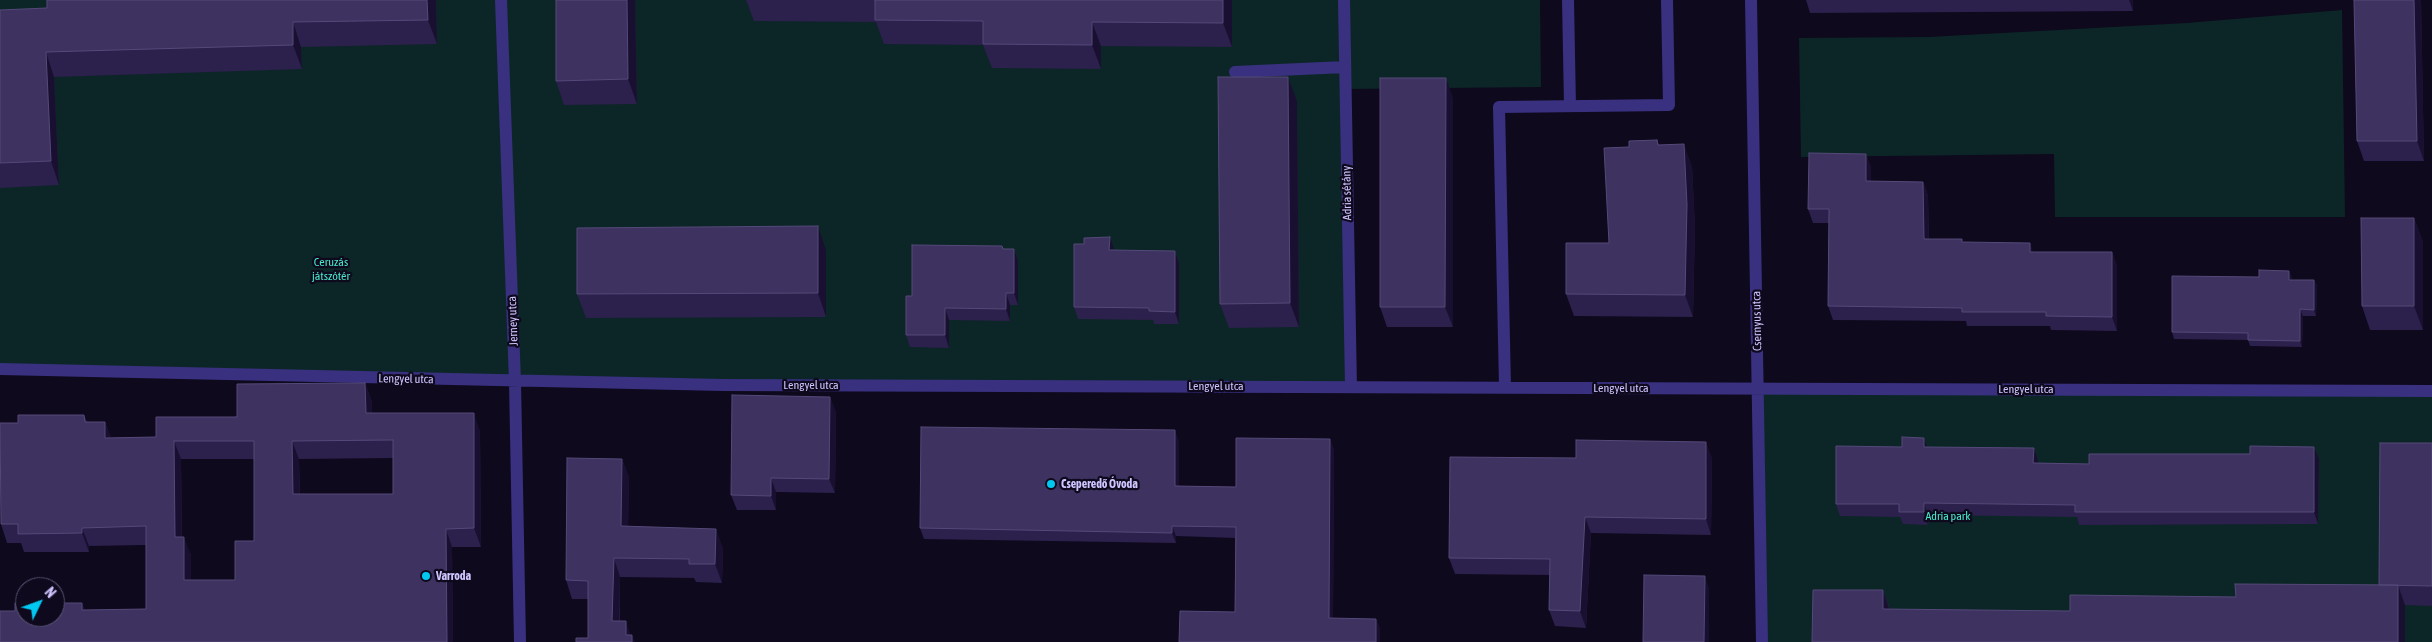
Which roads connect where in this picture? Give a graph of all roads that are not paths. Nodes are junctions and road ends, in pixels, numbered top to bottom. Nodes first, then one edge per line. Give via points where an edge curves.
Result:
1 (501, 0) edge
2 (1344, 0) edge
3 (1568, 0) edge
4 (1667, 0) edge
5 (1751, 0) edge
6 (1345, 67) junction
7 (1235, 72) dead end
8 (1570, 106) junction
9 (0, 369) edge
10 (515, 382) junction
11 (1351, 387) junction
12 (1505, 387) junction
13 (1758, 388) junction
14 (2432, 391) edge
15 (520, 642) edge
16 (1762, 642) edge

1 - 10 street, Jerney utca
2 - 6 street, Adria sétány
3 - 8 street
4 - 8 street via 1669,105
5 - 13 street, Csernyus utca
6 - 7 street
6 - 11 street, Adria sétány
8 - 12 street via 1499,107
9 - 10 street, Lengyel utca
10 - 11 street, Lengyel utca
10 - 15 street, Jerney utca
11 - 12 street, Lengyel utca
12 - 13 street, Lengyel utca
13 - 14 street, Lengyel utca
13 - 16 street, Csernyus utca

